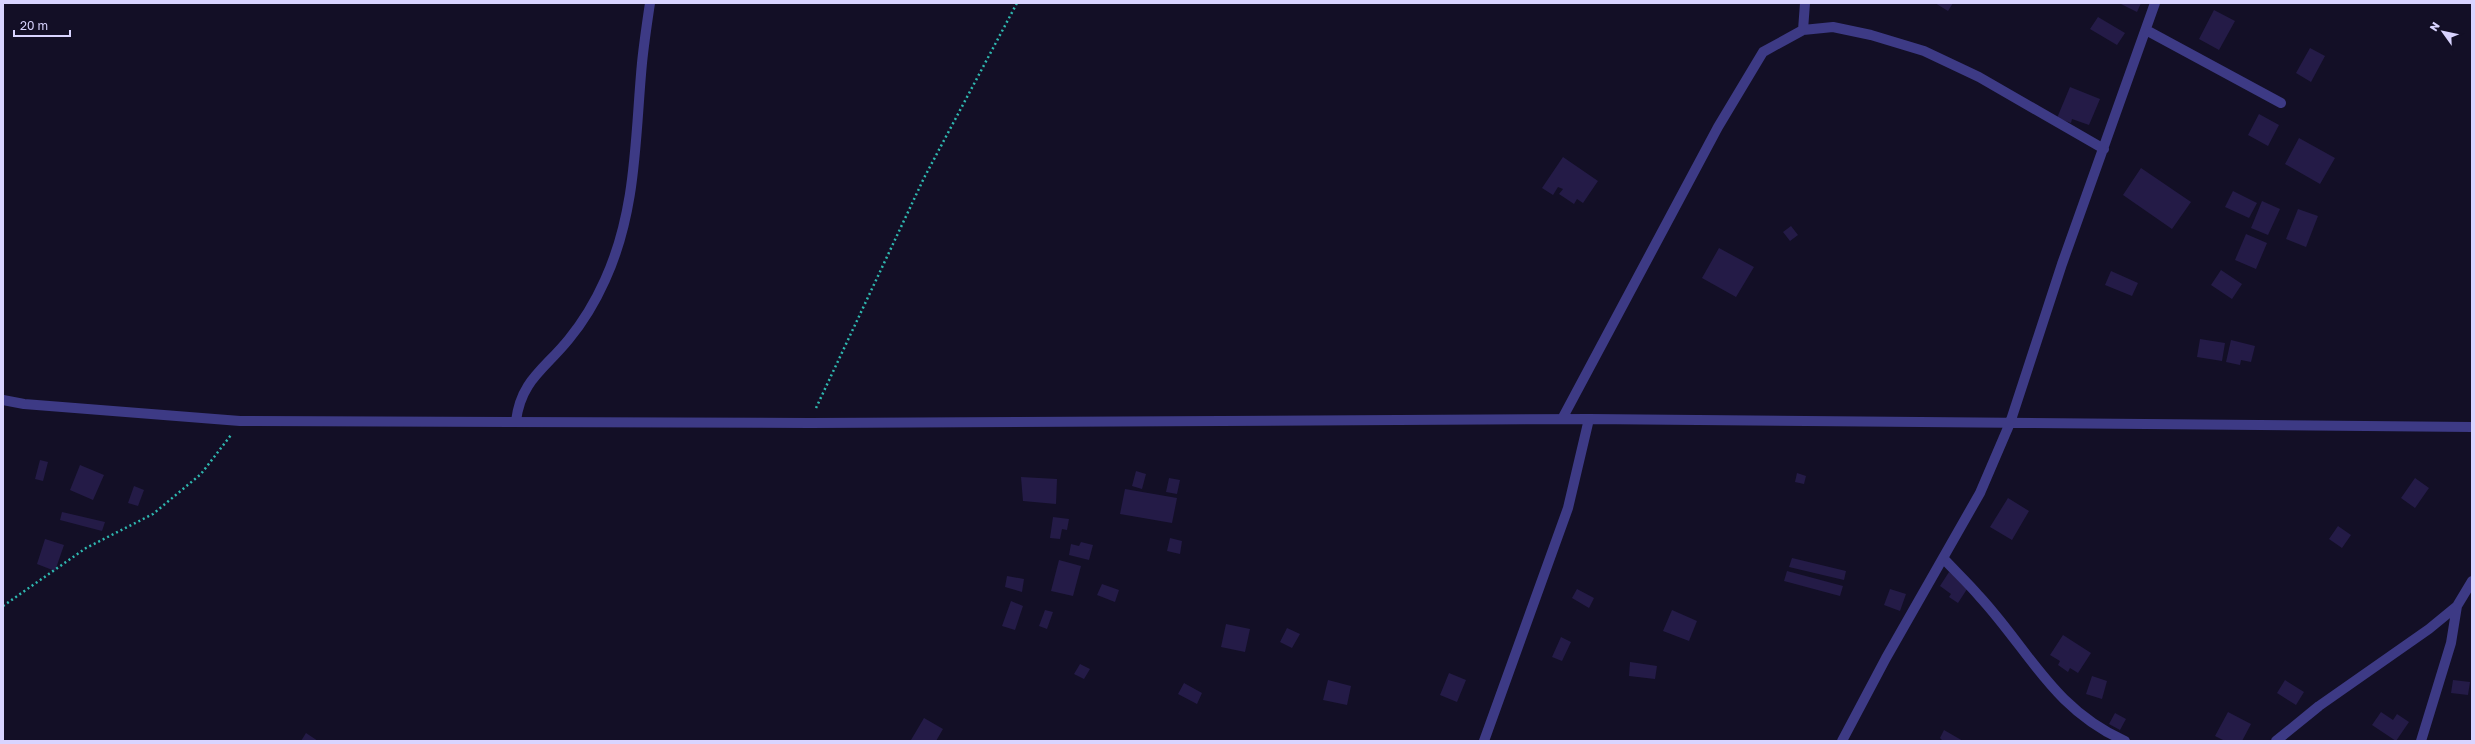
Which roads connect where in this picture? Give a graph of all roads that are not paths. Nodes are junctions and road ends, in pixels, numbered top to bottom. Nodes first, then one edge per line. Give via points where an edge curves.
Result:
1 (650, 3) edge
2 (1805, 3) edge
3 (2155, 3) edge
4 (1803, 30) junction
5 (2146, 30) junction
6 (2281, 103) dead end
7 (2104, 149) junction
8 (3, 400) edge
9 (1562, 419) junction
10 (1589, 419) junction
11 (516, 421) junction
12 (2010, 423) junction
13 (2472, 427) edge
14 (1943, 558) junction
15 (2472, 581) edge
16 (2457, 606) junction
17 (1484, 741) edge
18 (1842, 741) edge
19 (2125, 741) edge
20 (2276, 741) edge
21 (2421, 741) edge

1 - 11 street via 642,62 635,166 625,225 605,280 593,303 570,338 527,385 521,395
2 - 4 street
3 - 5 street
4 - 7 street via 1833,27 1924,51 1980,77
4 - 9 street via 1763,52 1718,127
5 - 6 street
5 - 7 street
7 - 12 street via 2062,264
8 - 11 street via 24,404 240,421
9 - 10 street
9 - 11 street via 810,424
10 - 12 street
10 - 17 street via 1568,508
12 - 13 street
12 - 14 street via 1980,493
14 - 18 street
14 - 19 street via 1979,596 2061,698 2082,716
15 - 16 street
16 - 20 street via 2429,629 2319,706
16 - 21 street via 2449,649

